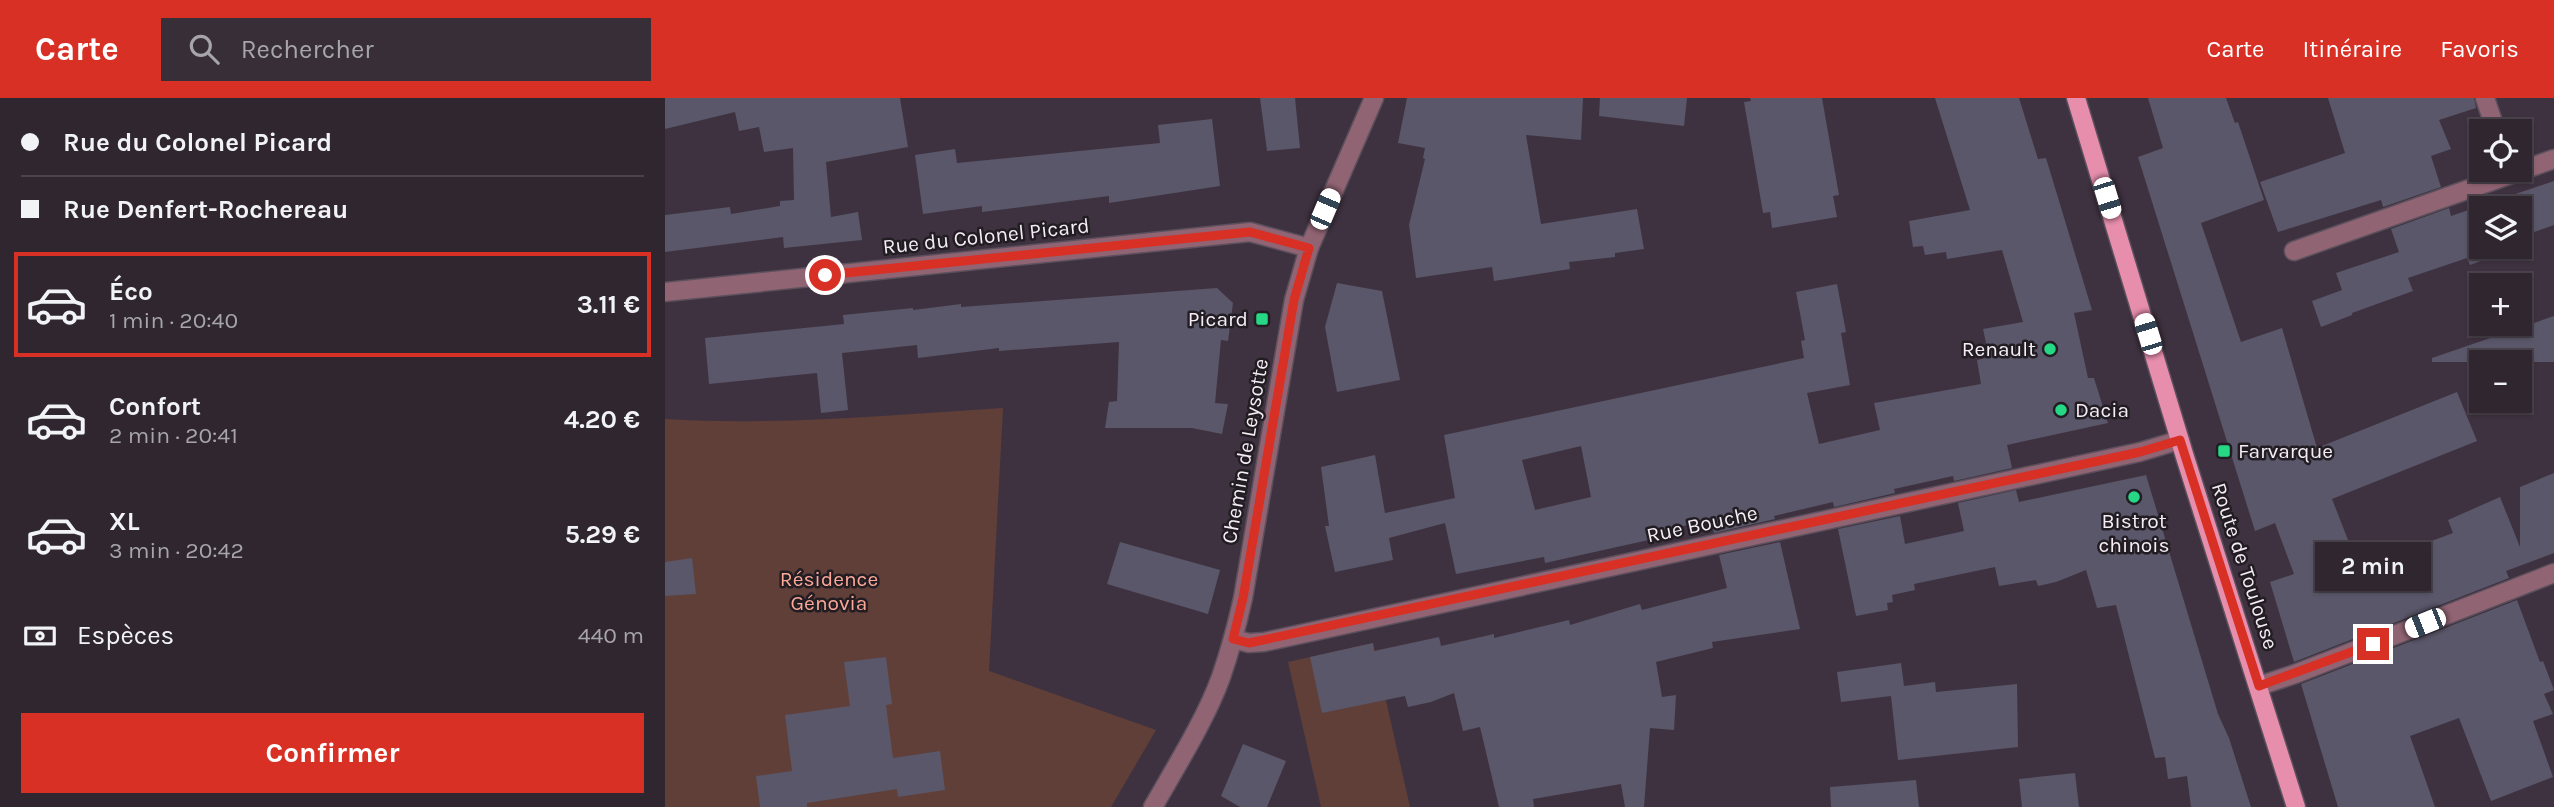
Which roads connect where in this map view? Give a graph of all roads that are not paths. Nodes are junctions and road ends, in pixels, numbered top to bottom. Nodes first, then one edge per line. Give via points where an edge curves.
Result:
1 (1374, 98) edge
2 (2076, 98) edge
3 (2485, 98) edge
4 (2492, 119) edge
5 (2554, 159) edge
6 (2532, 165) edge
7 (2480, 182) edge
8 (1309, 248) junction
9 (2294, 251) dead end
10 (665, 292) edge
11 (2180, 440) junction
12 (2554, 573) edge
13 (1233, 639) junction
14 (2259, 686) junction
15 (1153, 807) edge
16 (2297, 807) edge

1 - 8 street, Chemin de Leysotte
2 - 11 main road, Route de Toulouse
3 - 4 street
5 - 6 street
7 - 9 street
8 - 10 street, Rue du Colonel Picard via 1250,232
8 - 13 street, Chemin de Leysotte via 1294,300
11 - 13 street, Rue Bouche via 1264,642
11 - 14 main road, Route de Toulouse
12 - 14 street
13 - 15 street, Chemin de Leysotte via 1220,680
14 - 16 main road, Route de Toulouse

